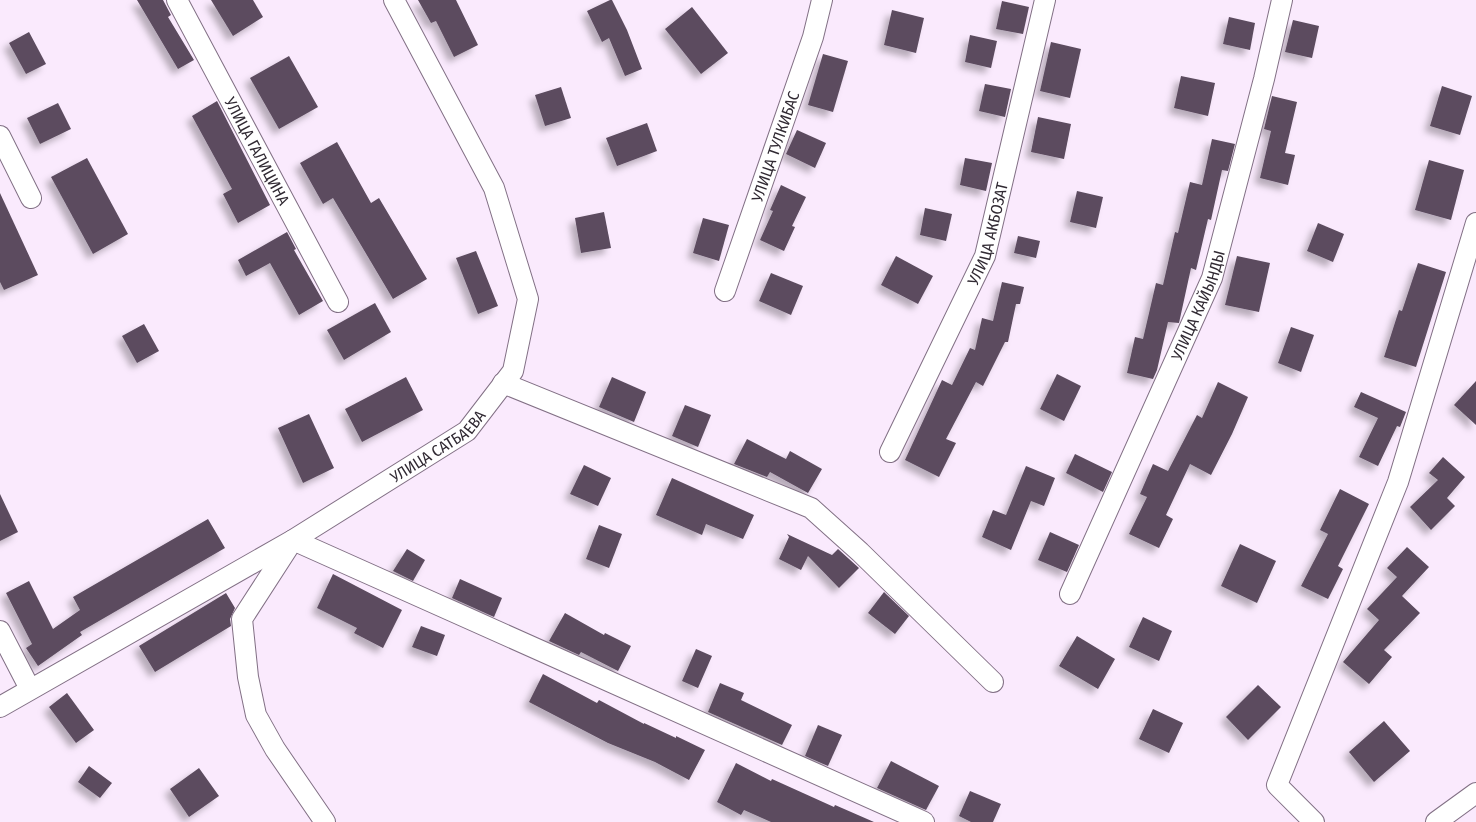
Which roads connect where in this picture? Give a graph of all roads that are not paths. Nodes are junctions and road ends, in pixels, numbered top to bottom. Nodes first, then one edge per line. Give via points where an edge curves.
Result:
1 (177, 0) edge
2 (394, 0) edge
3 (822, 0) edge
4 (1045, 0) edge
5 (1282, 0) edge
6 (0, 136) edge
7 (31, 198) dead end
8 (1476, 223) edge
9 (725, 291) dead end
10 (338, 302) dead end
11 (504, 383) junction
12 (890, 452) dead end
13 (293, 540) junction
14 (1070, 594) dead end
15 (0, 631) edge
16 (993, 682) dead end
17 (30, 689) junction
18 (0, 707) edge
19 (1476, 793) edge
20 (326, 822) edge
21 (924, 822) edge
22 (1314, 822) edge
23 (1436, 822) edge

1 - 10 street, УЛИЦА ГАЛИЦИНА
2 - 11 street, УЛИЦА САТБАЕВА via 494,188 528,299 513,371
3 - 9 street, УЛИЦА ТУЛКИБАС via 813,37
4 - 12 street, УЛИЦА АКБОЗАТ via 985,256
5 - 14 street, УЛИЦА КАЙЫНДЫ via 1212,278
6 - 7 street
8 - 22 street via 1398,482 1277,785
11 - 13 street, УЛИЦА САТБАЕВА via 468,431
11 - 16 street via 811,508
13 - 17 street, УЛИЦА САТБАЕВА
13 - 20 street via 242,619 247,666 256,715
13 - 21 street
15 - 17 street
17 - 18 street, УЛИЦА САТБАЕВА
19 - 23 street

